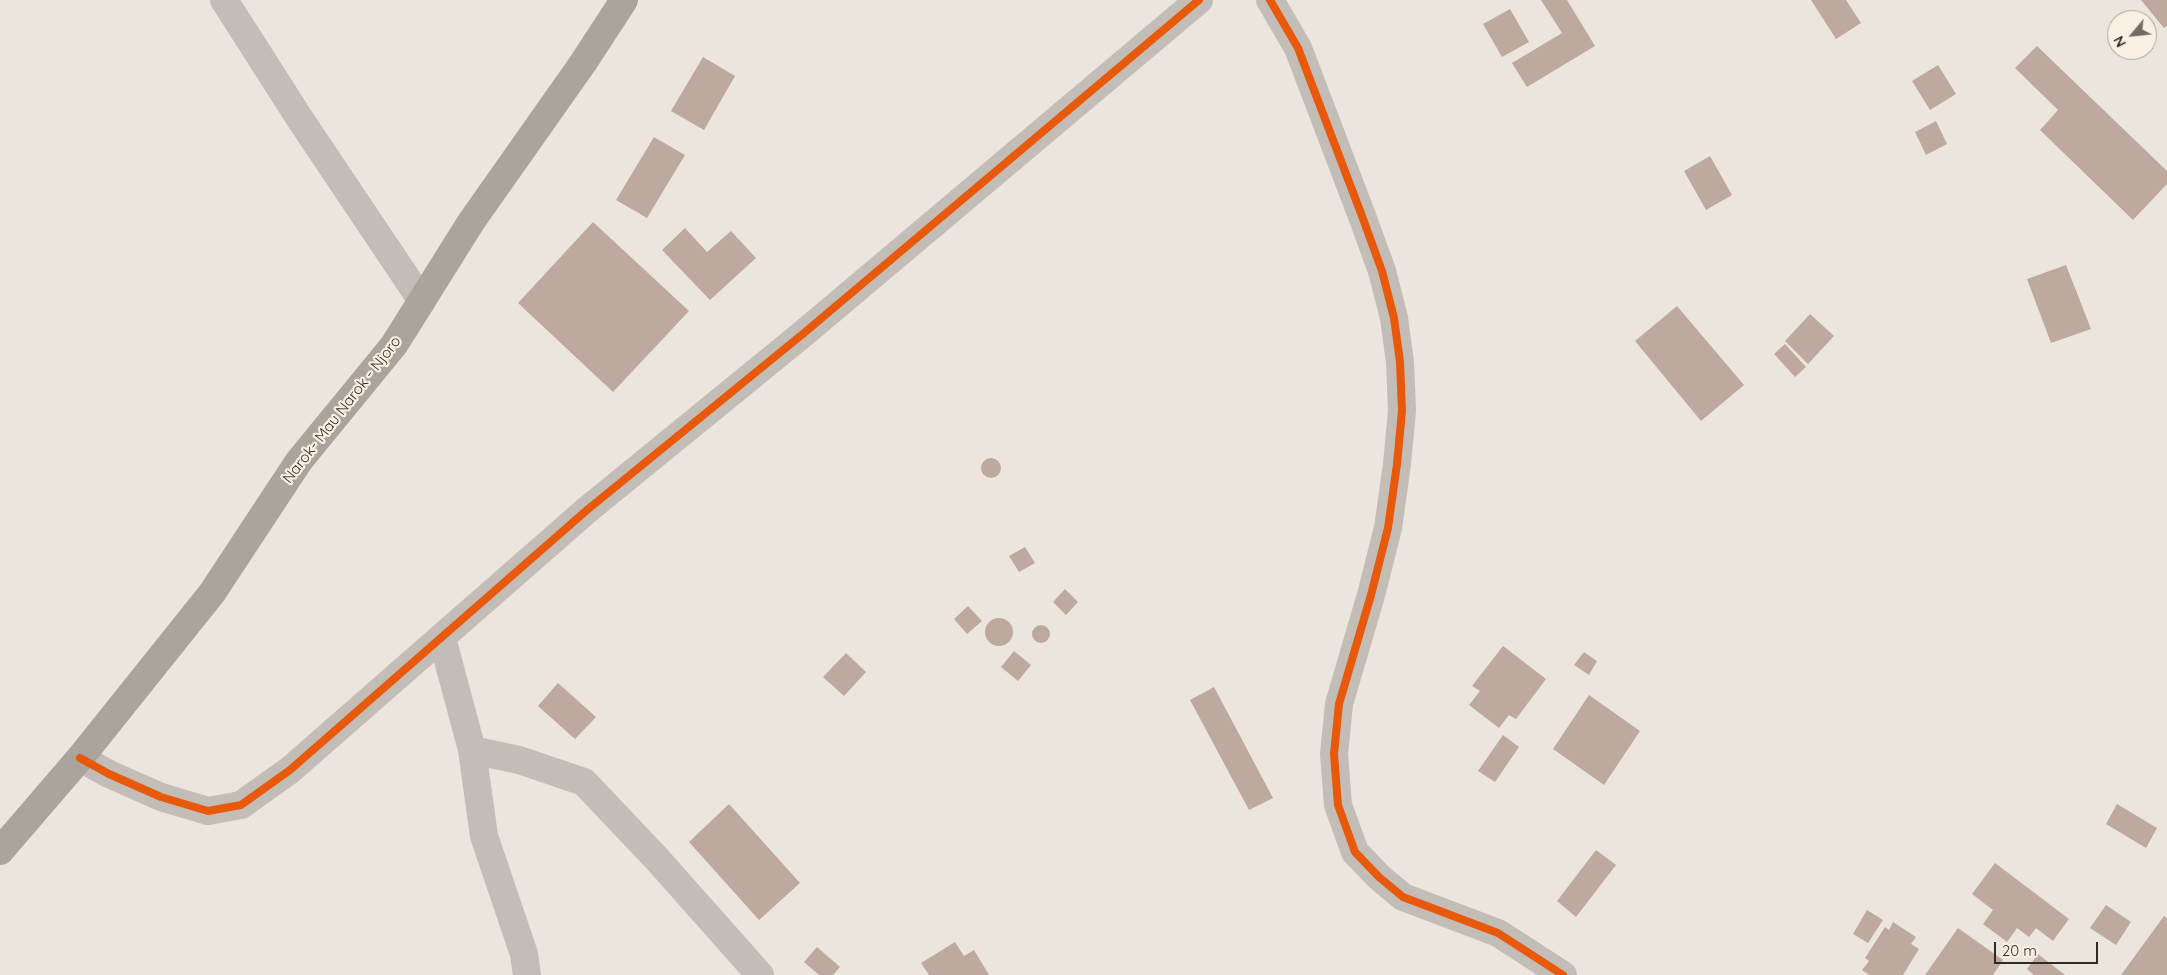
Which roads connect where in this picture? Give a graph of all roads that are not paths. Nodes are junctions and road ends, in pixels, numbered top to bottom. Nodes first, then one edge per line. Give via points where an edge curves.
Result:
1 (224, 0) edge
2 (624, 0) edge
3 (1199, 0) edge
4 (1270, 0) edge
5 (422, 301) junction
6 (442, 638) junction
7 (472, 750) junction
8 (80, 758) junction
9 (0, 851) edge
10 (527, 975) edge
11 (760, 975) edge
12 (1563, 975) edge

1 - 5 street
2 - 5 highway, Narok- Mau Narok - Njoro via 471,222
3 - 6 street via 804,333 587,510
4 - 12 street via 1298,48 1362,216 1394,318 1400,362 1402,412 1388,528 1339,704 1334,754 1338,805 1355,852 1403,897 1498,933
5 - 8 highway, Narok- Mau Narok - Njoro via 394,345 299,461 212,593
6 - 7 street
6 - 8 street via 290,770 241,805 208,811 161,797
7 - 10 street via 484,836 524,954
7 - 11 street via 518,760 584,782
8 - 9 highway, Narok- Mau Narok - Njoro

